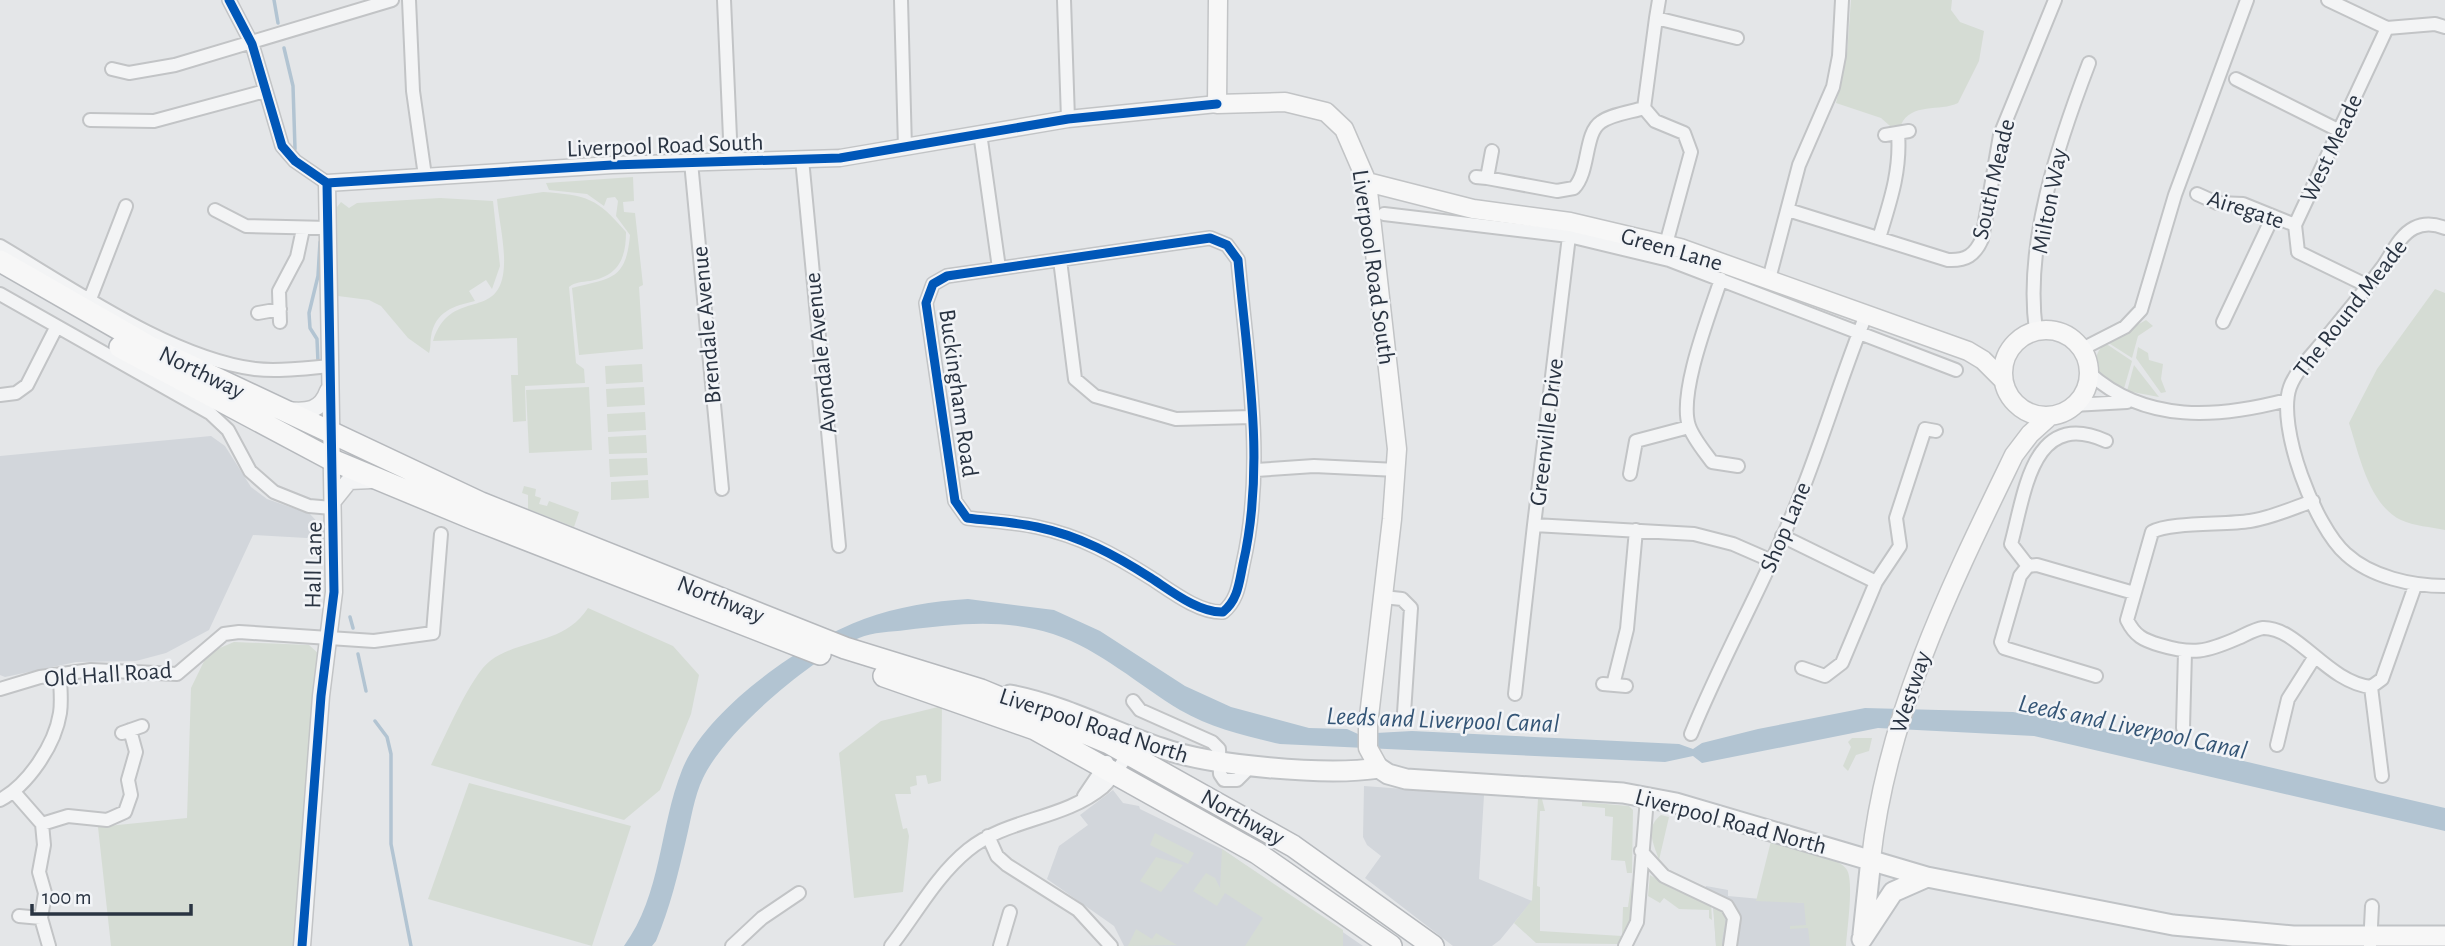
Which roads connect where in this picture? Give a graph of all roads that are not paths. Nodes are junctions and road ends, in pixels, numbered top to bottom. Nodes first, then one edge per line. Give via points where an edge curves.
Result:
1 (229, 0) edge
2 (392, 0) edge
3 (409, 0) edge
4 (724, 0) edge
5 (901, 0) edge
6 (1064, 0) edge
7 (1218, 0) edge
8 (1659, 0) edge
9 (1842, 0) edge
10 (2055, 0) edge
11 (2247, 0) edge
12 (2328, 0) edge
13 (1656, 18) junction
14 (2445, 27) edge
15 (2387, 28) junction
16 (1737, 38) dead end
17 (252, 44) junction
18 (113, 69) dead end
19 (2236, 79) dead end
20 (2098, 80) dead end
21 (265, 92) junction
22 (1217, 104) junction
23 (1643, 108) junction
24 (1068, 119) junction
25 (90, 120) dead end
26 (2338, 130) junction
27 (980, 133) junction
28 (1897, 133) dead end
29 (905, 148) junction
30 (1492, 152) dead end
31 (802, 159) junction
32 (731, 161) junction
33 (691, 162) junction
34 (425, 176) junction
35 (1367, 182) junction
36 (327, 183) junction
37 (2197, 194) dead end
38 (127, 205) dead end
39 (215, 209) dead end
40 (1788, 210) junction
41 (1384, 214) dead end
42 (2273, 216) junction
43 (2295, 225) junction
44 (329, 228) junction
45 (2445, 228) edge
46 (303, 229) junction
47 (1569, 229) junction
48 (1879, 238) junction
49 (1666, 244) junction
50 (0, 246) edge
51 (1060, 260) junction
52 (0, 261) edge
53 (999, 268) junction
54 (0, 278) edge
55 (1721, 279) junction
56 (1769, 279) junction
57 (2368, 286) junction
58 (0, 294) edge
59 (90, 299) junction
60 (258, 313) dead end
61 (1866, 315) junction
62 (2222, 322) dead end
63 (56, 328) junction
64 (2036, 331) junction
65 (1859, 332) junction
66 (2013, 345) junction
67 (2082, 349) junction
68 (1968, 351) junction
69 (331, 366) junction
70 (1956, 370) dead end
71 (2089, 373) junction
72 (2003, 380) junction
73 (330, 385) junction
74 (0, 395) edge
75 (2287, 400) junction
76 (2131, 402) junction
77 (2017, 405) junction
78 (2073, 405) junction
79 (275, 407) junction
80 (1252, 416) junction
81 (2050, 416) junction
82 (1689, 427) junction
83 (1936, 431) dead end
84 (331, 435) junction
85 (2106, 441) dead end
86 (2014, 455) junction
87 (332, 460) junction
88 (1738, 466) dead end
89 (1256, 470) junction
90 (1396, 470) junction
91 (1630, 474) dead end
92 (385, 482) junction
93 (722, 489) dead end
94 (2313, 501) junction
95 (332, 505) junction
96 (1534, 525) junction
97 (1636, 530) junction
98 (441, 534) dead end
99 (1782, 537) junction
100 (839, 546) dead end
101 (1772, 562) junction
102 (2028, 566) junction
103 (1876, 582) junction
104 (2415, 586) junction
105 (2445, 586) edge
106 (2134, 593) junction
107 (1383, 597) junction
108 (330, 636) junction
109 (805, 640) junction
110 (2185, 652) junction
111 (837, 653) junction
112 (2315, 658) junction
113 (1802, 668) dead end
114 (60, 674) junction
115 (2096, 676) dead end
116 (1614, 685) dead end
117 (2371, 687) junction
118 (0, 689) edge
119 (981, 690) junction
120 (1515, 694) dead end
121 (1133, 701) dead end
122 (1404, 713) dead end
123 (2183, 728) dead end
124 (131, 729) dead end
125 (1691, 734) dead end
126 (2277, 745) dead end
127 (1115, 759) junction
128 (1220, 760) junction
129 (1379, 768) junction
130 (2382, 776) dead end
131 (14, 792) junction
132 (1647, 798) junction
133 (0, 800) edge
134 (42, 824) junction
135 (988, 836) junction
136 (1642, 851) junction
137 (1871, 859) junction
138 (1927, 877) junction
139 (799, 893) dead end
140 (2372, 906) dead end
141 (1010, 912) dead end
142 (19, 916) dead end
143 (41, 918) junction
144 (2445, 936) edge
145 (1862, 942) edge
146 (2370, 942) edge
147 (49, 946) edge
148 (302, 946) edge
149 (732, 946) edge
150 (891, 946) edge
151 (1000, 946) edge
152 (1111, 946) edge
153 (1391, 946) edge
154 (1433, 946) edge
155 (1625, 946) edge
156 (1730, 946) edge

1 - 17 street
2 - 17 street
3 - 34 street via 413,91
4 - 32 street
5 - 29 street
6 - 24 street
7 - 22 main road
8 - 13 street
9 - 40 street via 1833,87 1799,165
10 - 48 street, South Meade via 2000,135 1977,250 1960,261 1948,260
11 - 67 street via 2175,195 2141,310 2124,327
12 - 15 street
13 - 16 street
13 - 23 street
14 - 15 street
15 - 26 street, West Meade
17 - 18 street via 175,65 129,73
17 - 21 street
19 - 26 street
20 - 64 street, Milton Way via 2086,69 2048,187 2035,276
21 - 25 street via 154,121
21 - 36 street via 282,146
22 - 24 street, Liverpool Road South
22 - 35 main road, Liverpool Road South via 1285,102 1326,113 1344,129
23 - 30 street via 1599,123 1583,175 1574,188 1557,191 1482,178
23 - 49 street via 1689,140 1689,161
24 - 27 street, Liverpool Road South
26 - 43 street, West Meade
27 - 29 street, Liverpool Road South
27 - 53 street
28 - 48 street via 1896,185
29 - 31 street, Liverpool Road South via 867,156
31 - 32 street, Liverpool Road South
31 - 100 street, Avondale Avenue
32 - 33 street, Liverpool Road South
33 - 34 street, Liverpool Road South
33 - 93 street, Brendale Avenue
34 - 36 street, Liverpool Road South
35 - 47 main road, Green Lane
35 - 90 main road, Liverpool Road South via 1396,431
36 - 44 street, Hall Lane
37 - 42 street, Airegate
38 - 59 street
39 - 46 street via 246,226
40 - 48 street, South Meade
40 - 56 street
41 - 47 street
42 - 43 street, Airegate
42 - 62 street
43 - 57 street, West Meade via 2298,253
44 - 46 street
44 - 69 street, Hall Lane
45 - 57 street, The Round Meade via 2425,225 2404,235
46 - 60 street via 297,257 279,291 280,316
47 - 49 main road, Green Lane
47 - 55 street
47 - 96 street, Greenville Drive
49 - 56 main road, Green Lane
50 - 59 street, Northway
51 - 53 street, Buckingham Road
51 - 80 street via 1075,379 1084,389 1176,419
51 - 80 street, Buckingham Road via 1210,238 1227,245 1238,260
52 - 79 highway, Northway via 152,348
53 - 89 street, Buckingham Road via 939,279 926,303 955,501 967,518 1073,537 1111,552 1204,609 1223,612 1238,589 1254,509
54 - 87 highway, Northway via 149,364
55 - 65 street
55 - 82 street via 1693,370 1686,412
56 - 61 main road, Green Lane
57 - 75 street, The Round Meade via 2300,370
58 - 63 street, Northway
59 - 69 street, Northway via 151,332 233,365 285,370
61 - 65 street, Shop Lane
61 - 68 main road, Green Lane
63 - 74 street via 27,385 16,393
63 - 95 street, Northway via 210,413 228,430 250,471 274,492 309,506
64 - 66 main road
64 - 67 main road via 2058,332
65 - 70 street
65 - 99 street, Shop Lane
66 - 68 main road, Green Lane
66 - 72 main road
67 - 71 main road
68 - 72 main road, Green Lane
69 - 73 street, Hall Lane
71 - 76 street
71 - 78 main road via 2086,389
72 - 77 main road
73 - 79 street via 323,403 315,409
73 - 84 street, Hall Lane
75 - 76 street via 2201,415
75 - 94 street, The Round Meade via 2288,431
76 - 78 street
77 - 81 main road via 2032,414
77 - 86 main road, Westway
78 - 81 main road
79 - 84 highway, Northway
80 - 89 street, Buckingham Road
81 - 86 main road, Westway
82 - 88 street via 1712,462
82 - 91 street via 1636,441
83 - 103 street via 1925,429 1896,518 1900,546
84 - 87 street, Hall Lane
84 - 109 highway, Northway
85 - 102 street via 2089,433 2073,433 2050,442 2034,459 2011,544
86 - 137 main road, Westway via 1941,607 1909,687 1877,811
87 - 92 highway, Northway
87 - 95 street, Hall Lane
89 - 90 street via 1314,466
90 - 107 main road, Liverpool Road South
92 - 95 street via 349,481
92 - 109 highway, Northway
94 - 104 street, The Round Meade via 2345,553 2358,563
94 - 106 street via 2253,521 2162,526 2152,532
95 - 108 street, Hall Lane
96 - 97 street, Greenville Drive
96 - 120 street via 1521,675
97 - 101 street, Greenville Drive via 1734,544
97 - 116 street via 1627,629
98 - 108 street, Old Hall Road via 433,633 374,641
99 - 101 street, Shop Lane
99 - 103 street
101 - 125 street, Shop Lane
102 - 106 street
102 - 115 street via 2020,576 2001,642 2004,648
103 - 113 street via 1842,663 1825,676
104 - 105 street, The Round Meade
104 - 117 street via 2382,679
106 - 110 street via 2127,620 2133,632 2142,640
107 - 122 street via 1402,599 1411,608
107 - 129 main road, Liverpool Road South via 1368,725 1368,748
108 - 114 street, Old Hall Road via 223,634 177,674 92,670
108 - 148 street, Hall Lane via 321,696
109 - 111 highway, Northway
110 - 112 street via 2211,649 2262,628 2289,637
110 - 123 street
111 - 119 highway, Northway
111 - 127 highway, Northway
112 - 117 street via 2341,679
112 - 126 street via 2288,699
114 - 118 street, Old Hall Road
114 - 131 street via 59,718 30,774
117 - 130 street
119 - 127 highway, Northway via 1074,728
119 - 128 main road, Liverpool Road North via 1063,710 1172,752
121 - 128 street via 1140,710 1212,742 1219,749
124 - 134 street via 136,752 125,812 107,820 68,816
127 - 135 street via 1080,803
127 - 153 highway, Northway
127 - 154 highway, Northway via 1293,846
128 - 129 main road, Liverpool Road North via 1348,771
129 - 132 main road, Liverpool Road North via 1406,779
131 - 133 street
131 - 134 street
132 - 136 street
132 - 137 main road, Liverpool Road North
134 - 143 street via 39,872 45,893
135 - 150 street via 944,874
135 - 152 street via 1007,865 1079,909
136 - 155 street via 1637,922
136 - 156 street via 1664,876 1727,905 1734,918
137 - 138 main road, Liverpool Road North
137 - 145 main road, Westway
138 - 145 main road via 1894,892
138 - 146 main road, Liverpool Road North via 2173,925
139 - 149 street
140 - 146 street
141 - 151 street
142 - 143 street
143 - 147 street
144 - 146 main road, Liverpool Road North

